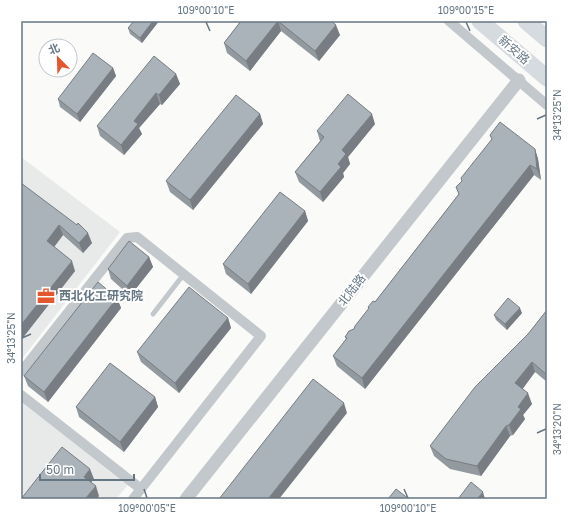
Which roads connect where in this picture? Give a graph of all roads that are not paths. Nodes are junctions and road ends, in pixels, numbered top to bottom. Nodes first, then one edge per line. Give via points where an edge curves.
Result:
1 (449, 21) edge
2 (480, 21) edge
3 (526, 21) edge
4 (547, 39) edge
5 (547, 78) edge
6 (519, 80) junction
7 (547, 105) edge
8 (184, 274) junction
9 (153, 314) dead end
10 (21, 372) edge
11 (21, 395) edge
12 (141, 489) junction
13 (133, 499) edge
14 (186, 499) edge

1 - 6 street
2 - 5 main road, 新安路
3 - 4 main road
6 - 7 street
6 - 14 street, 北陆路
8 - 9 lane
8 - 10 street via 137,237 127,238
8 - 12 street via 261,336
11 - 12 street
12 - 13 street

